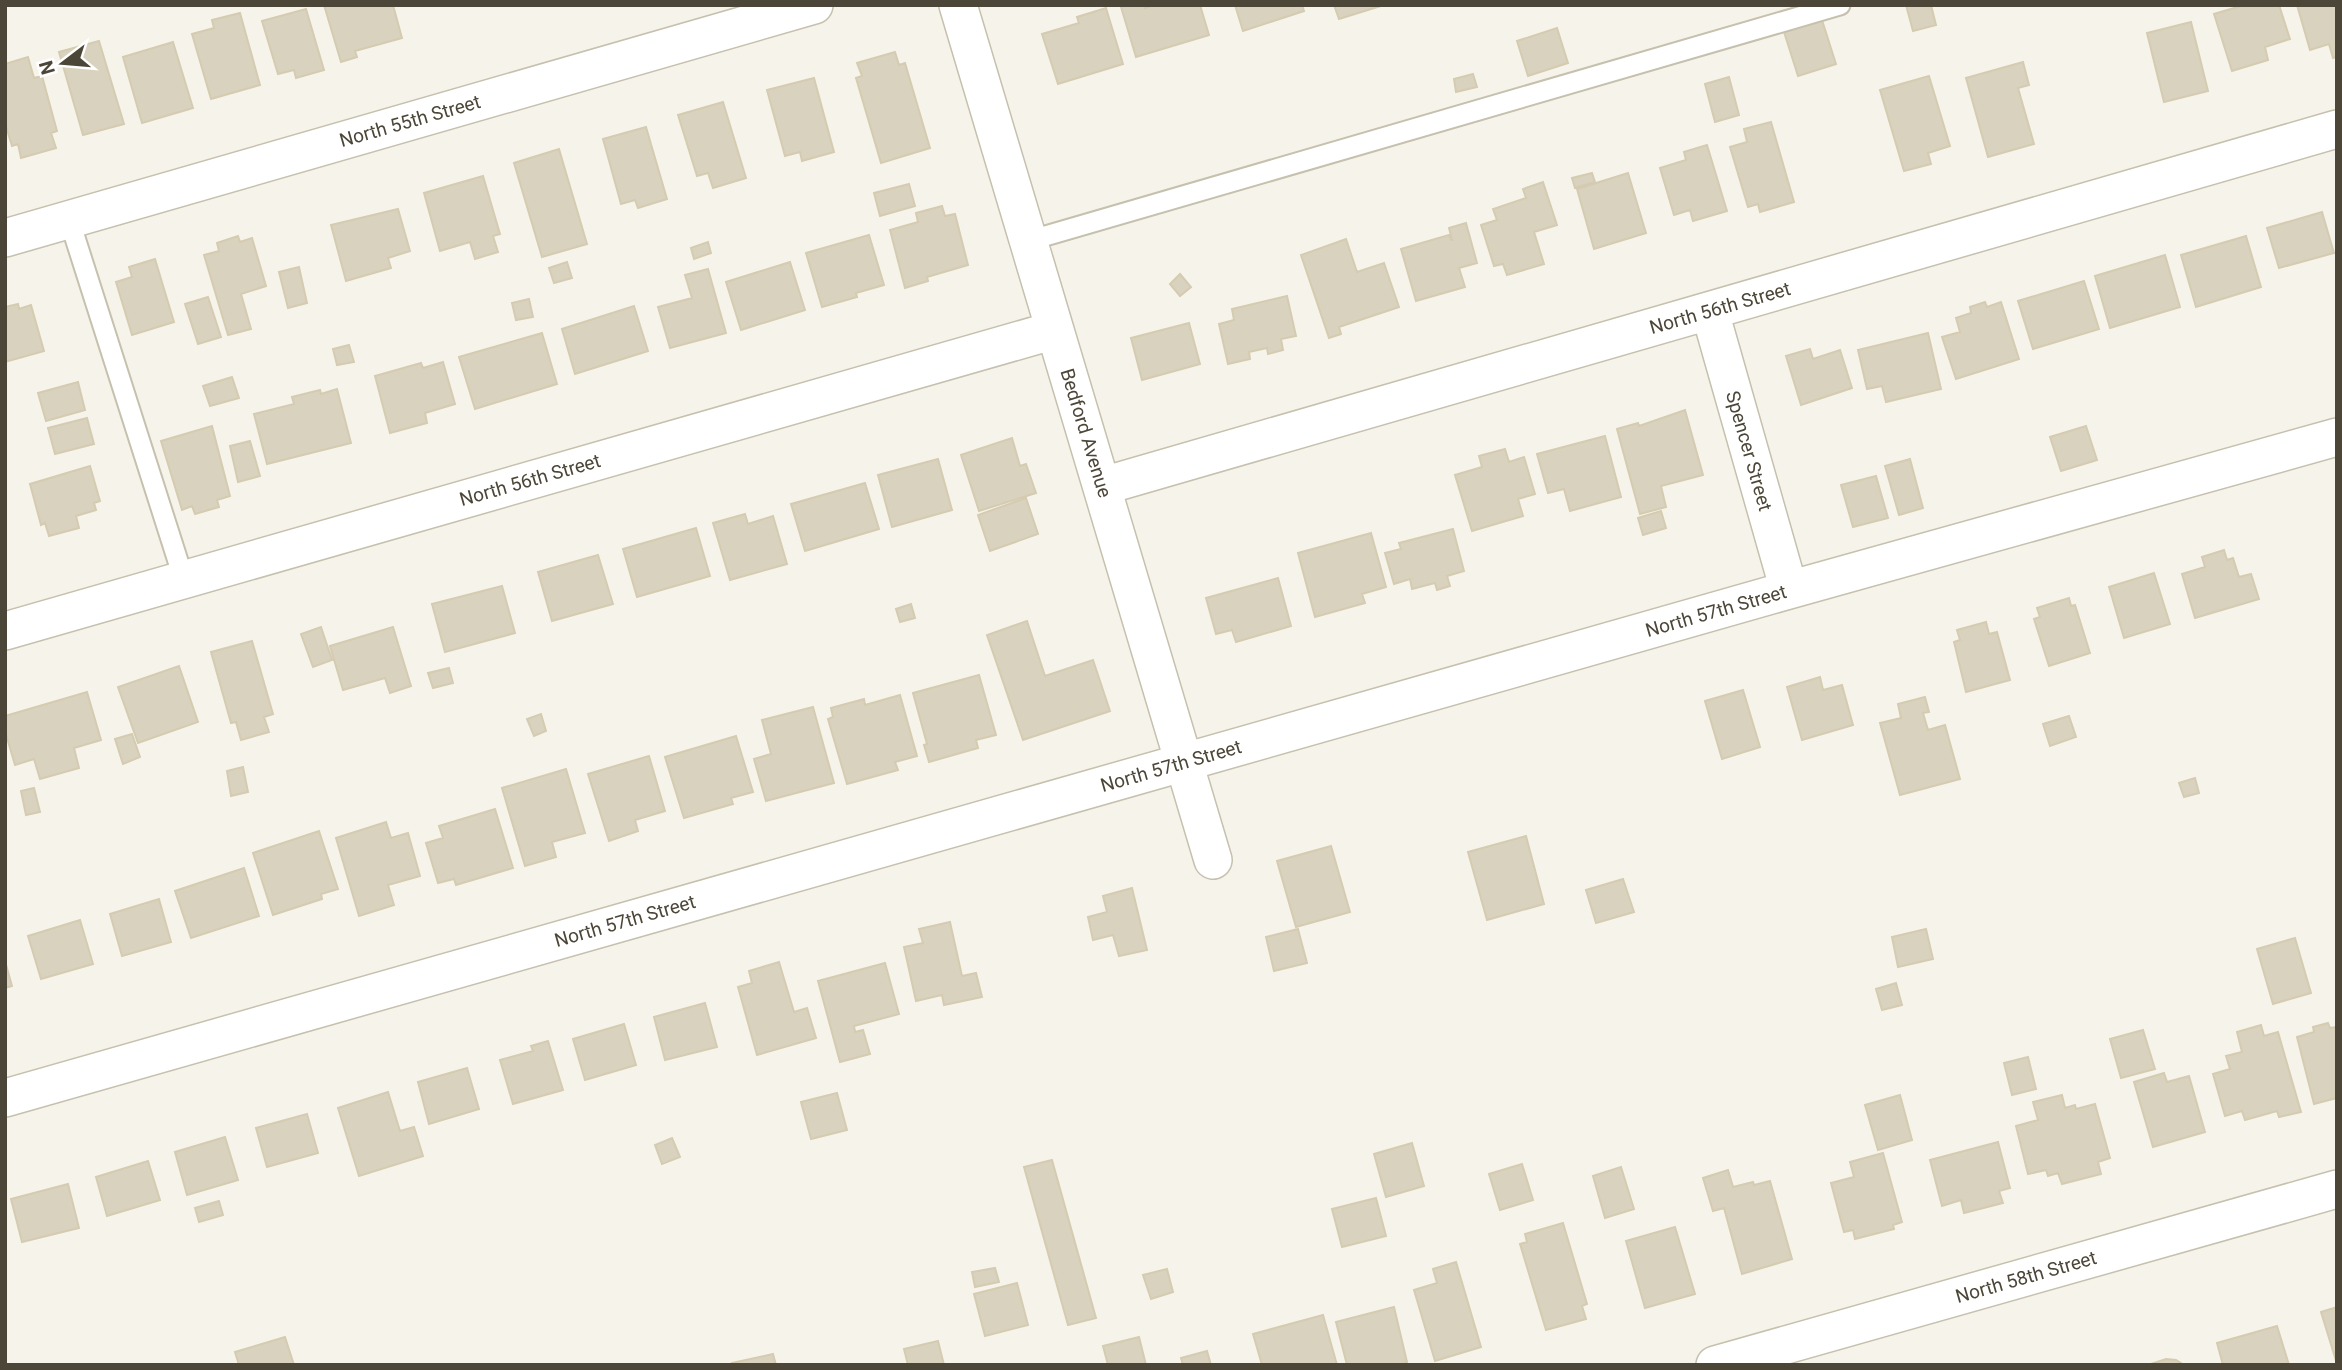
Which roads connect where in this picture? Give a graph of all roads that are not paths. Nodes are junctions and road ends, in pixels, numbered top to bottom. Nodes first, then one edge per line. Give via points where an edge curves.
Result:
1 (814, 5) edge
2 (958, 5) edge
3 (1840, 5) edge
4 (2337, 129) edge
5 (69, 219) junction
6 (5, 238) edge
7 (1028, 240) junction
8 (1710, 312) junction
9 (1055, 330) junction
10 (2337, 437) edge
11 (1103, 486) junction
12 (184, 580) junction
13 (1789, 590) junction
14 (5, 631) edge
15 (1184, 762) junction
16 (1213, 860) dead end
17 (5, 1097) edge
18 (2337, 1189) edge
19 (1715, 1365) edge

1 - 5 street, North 55th Street
2 - 7 street, Bedford Avenue
3 - 7 lane
4 - 8 street, North 56th Street
5 - 6 street, North 55th Street
5 - 12 lane
7 - 9 street, Bedford Avenue
8 - 11 street, North 56th Street
8 - 13 street, Spencer Street
9 - 11 street, Bedford Avenue
9 - 12 street, North 56th Street
10 - 13 street, North 57th Street
11 - 15 street, Bedford Avenue
12 - 14 street, North 56th Street
13 - 15 street, North 57th Street
15 - 16 street, Bedford Avenue
15 - 17 street, North 57th Street
18 - 19 street, North 58th Street

